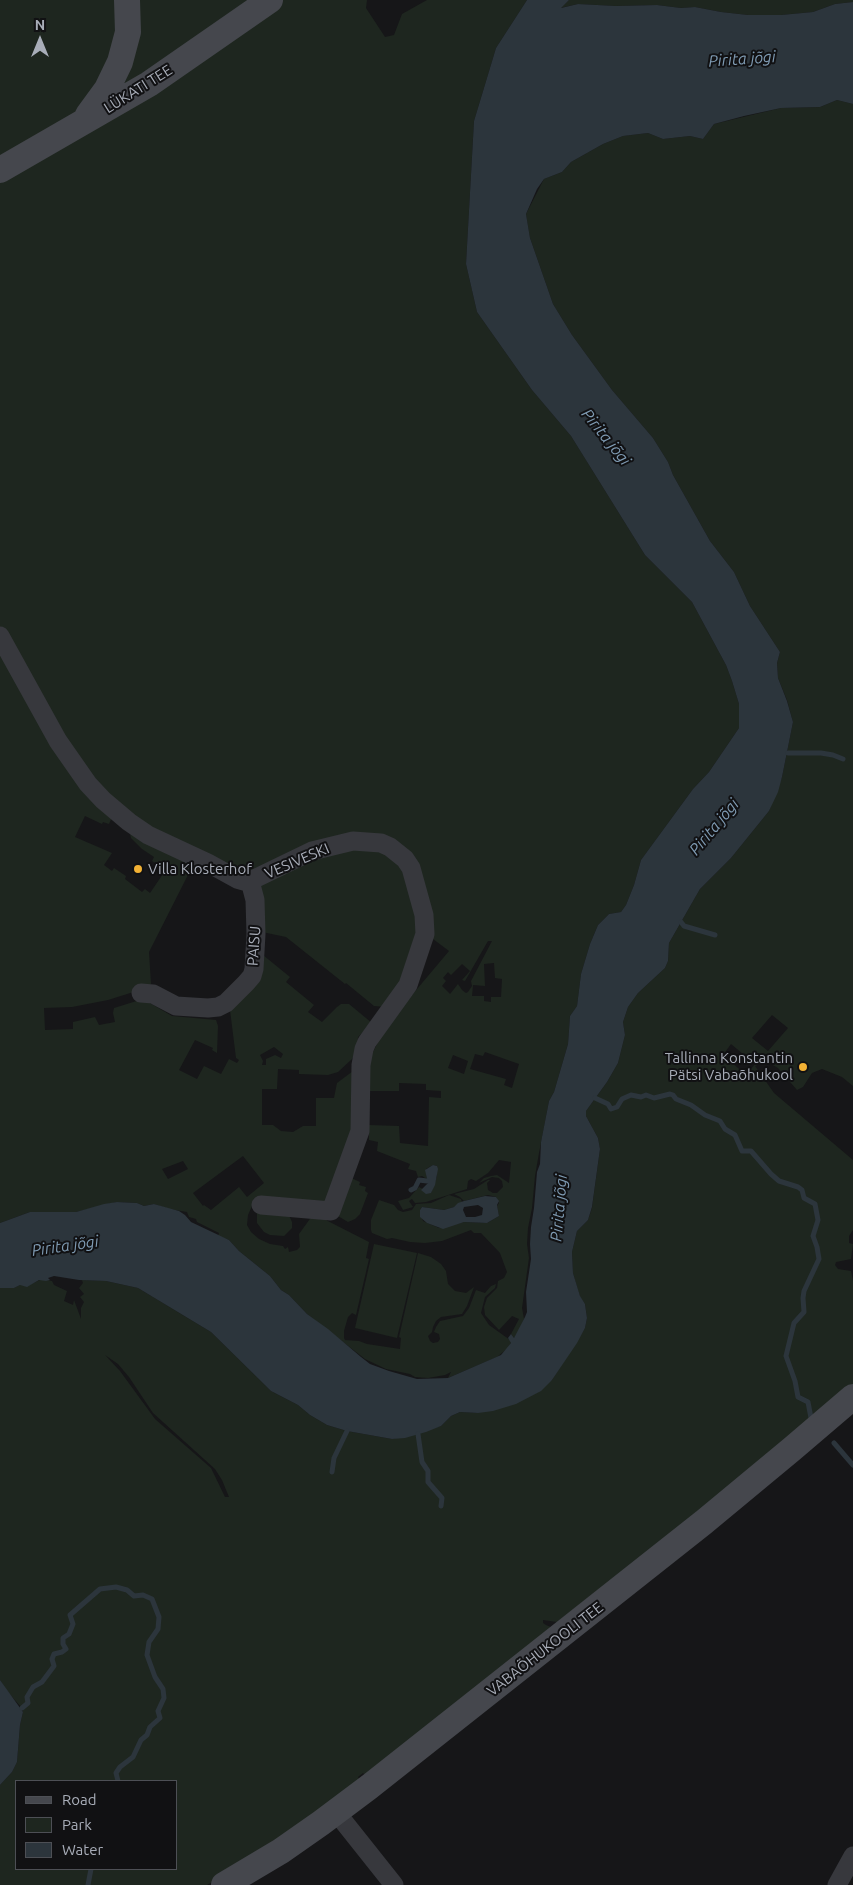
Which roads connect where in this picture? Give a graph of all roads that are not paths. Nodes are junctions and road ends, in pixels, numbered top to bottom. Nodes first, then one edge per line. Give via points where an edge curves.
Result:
1 (126, 0) edge
2 (270, 0) edge
3 (83, 122) junction
4 (0, 170) edge
5 (0, 636) edge
6 (250, 881) junction
7 (142, 993) dead end
8 (261, 1204) dead end
9 (853, 1397) edge
10 (336, 1812) junction
11 (853, 1856) edge
12 (224, 1885) edge
13 (394, 1885) edge
14 (837, 1885) edge

1 - 3 street via 128,32 120,62 107,89
2 - 3 street, LÜKATI TEE via 150,84
3 - 4 street, LÜKATI TEE
5 - 6 street, VESIVESKI via 58,741 103,800 148,835 237,879
6 - 7 street, PAISU via 255,900 256,934 254,969 246,983 226,1003 208,1008 176,1006 153,994
6 - 8 street, VESIVESKI via 312,851 353,841 381,843 398,852 411,868 426,928 408,985 364,1049 360,1131 331,1211
9 - 10 street, VABAÕHUKOOLI TEE via 704,1522
10 - 12 street, VABAÕHUKOOLI TEE via 281,1851
10 - 13 street
11 - 14 street

